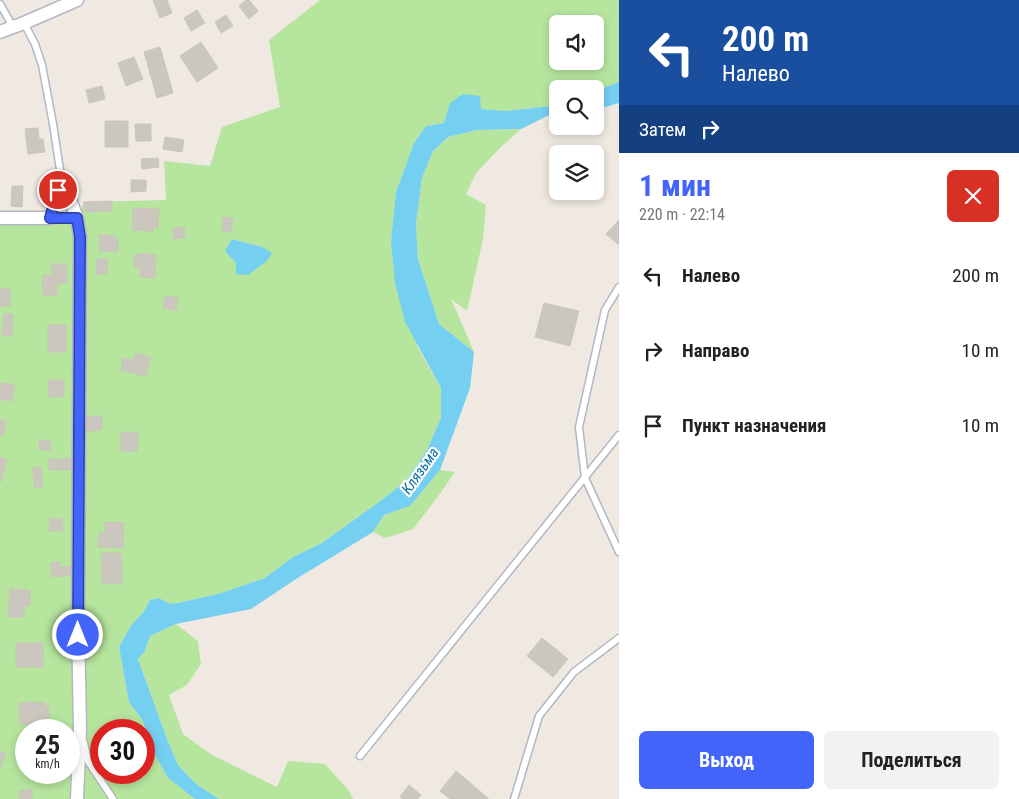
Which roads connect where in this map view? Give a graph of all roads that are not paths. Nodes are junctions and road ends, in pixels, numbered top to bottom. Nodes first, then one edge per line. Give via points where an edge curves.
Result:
1 (76, 0) edge
2 (0, 4) edge
3 (19, 25) junction
4 (0, 32) edge
5 (62, 176) junction
6 (0, 218) edge
7 (50, 218) junction
8 (77, 218) junction
9 (619, 287) edge
10 (619, 435) edge
11 (585, 478) junction
12 (619, 552) edge
13 (619, 638) edge
14 (80, 719) edge
15 (80, 729) edge
16 (360, 756) dead end
17 (77, 784) edge
18 (76, 799) edge
19 (113, 799) edge
20 (514, 799) edge

1 - 3 street
2 - 3 lane
3 - 4 street
3 - 5 lane via 35,44 42,65
5 - 7 lane
5 - 8 street
6 - 7 street
7 - 8 lane
8 - 14 street via 80,237
9 - 11 lane via 605,310 579,427
10 - 11 lane
11 - 12 lane
11 - 16 lane
13 - 20 lane via 574,672 539,716
15 - 19 lane via 88,761
17 - 18 street

